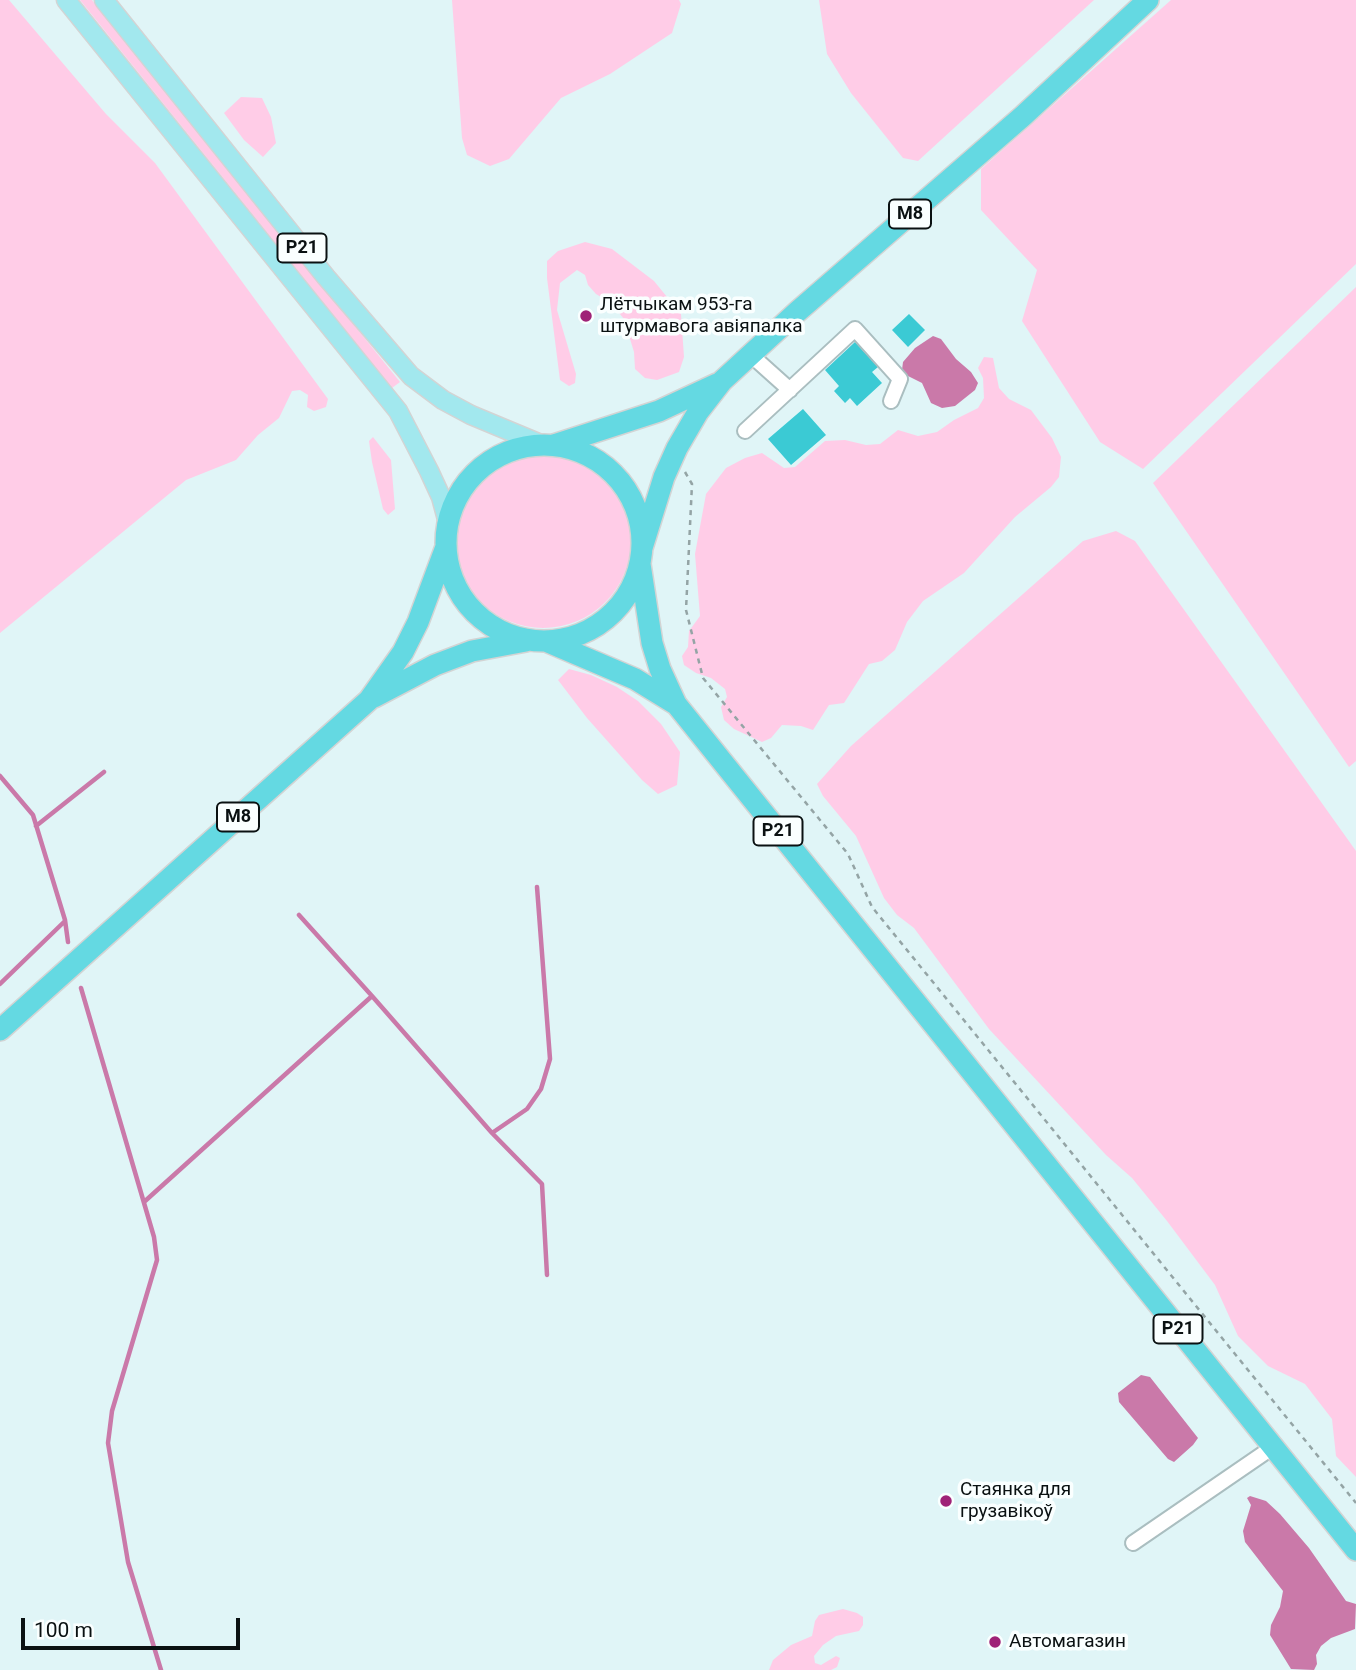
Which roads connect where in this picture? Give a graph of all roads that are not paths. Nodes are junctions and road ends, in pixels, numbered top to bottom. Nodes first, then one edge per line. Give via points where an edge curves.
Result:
1 (66, 0) edge
2 (104, 0) edge
3 (1148, 0) edge
4 (751, 355) junction
5 (722, 381) junction
6 (790, 390) junction
7 (891, 401) dead end
8 (745, 432) dead end
9 (548, 445) junction
10 (448, 523) junction
11 (446, 547) junction
12 (641, 556) junction
13 (539, 640) junction
14 (369, 700) junction
15 (676, 704) junction
16 (0, 1030) edge
17 (1273, 1447) junction
18 (1133, 1543) dead end
19 (1356, 1550) edge

1 - 10 main road, Р21 via 398,411 441,497
2 - 9 main road, Р21 via 411,376 462,410
3 - 4 highway, М8
4 - 5 highway, М8
4 - 6 lane
5 - 9 highway, М8 via 659,411
5 - 12 highway, М8 via 672,458
6 - 7 lane via 855,329 900,379
6 - 8 lane
9 - 10 highway, М8 via 496,457 475,473 457,498
9 - 12 highway, М8 via 576,450 617,477 635,506
10 - 11 highway, М8
11 - 13 highway, М8 via 451,574 475,612 510,635
11 - 14 highway, М8 via 403,652
12 - 13 highway, М8 via 631,589 605,620 567,638
12 - 15 highway, Р21 via 652,643
13 - 14 highway, М8 via 481,649 447,660
13 - 15 highway, Р21 via 635,679
14 - 16 highway, М8
15 - 17 highway, Р21
17 - 18 lane
17 - 19 highway, Р21

